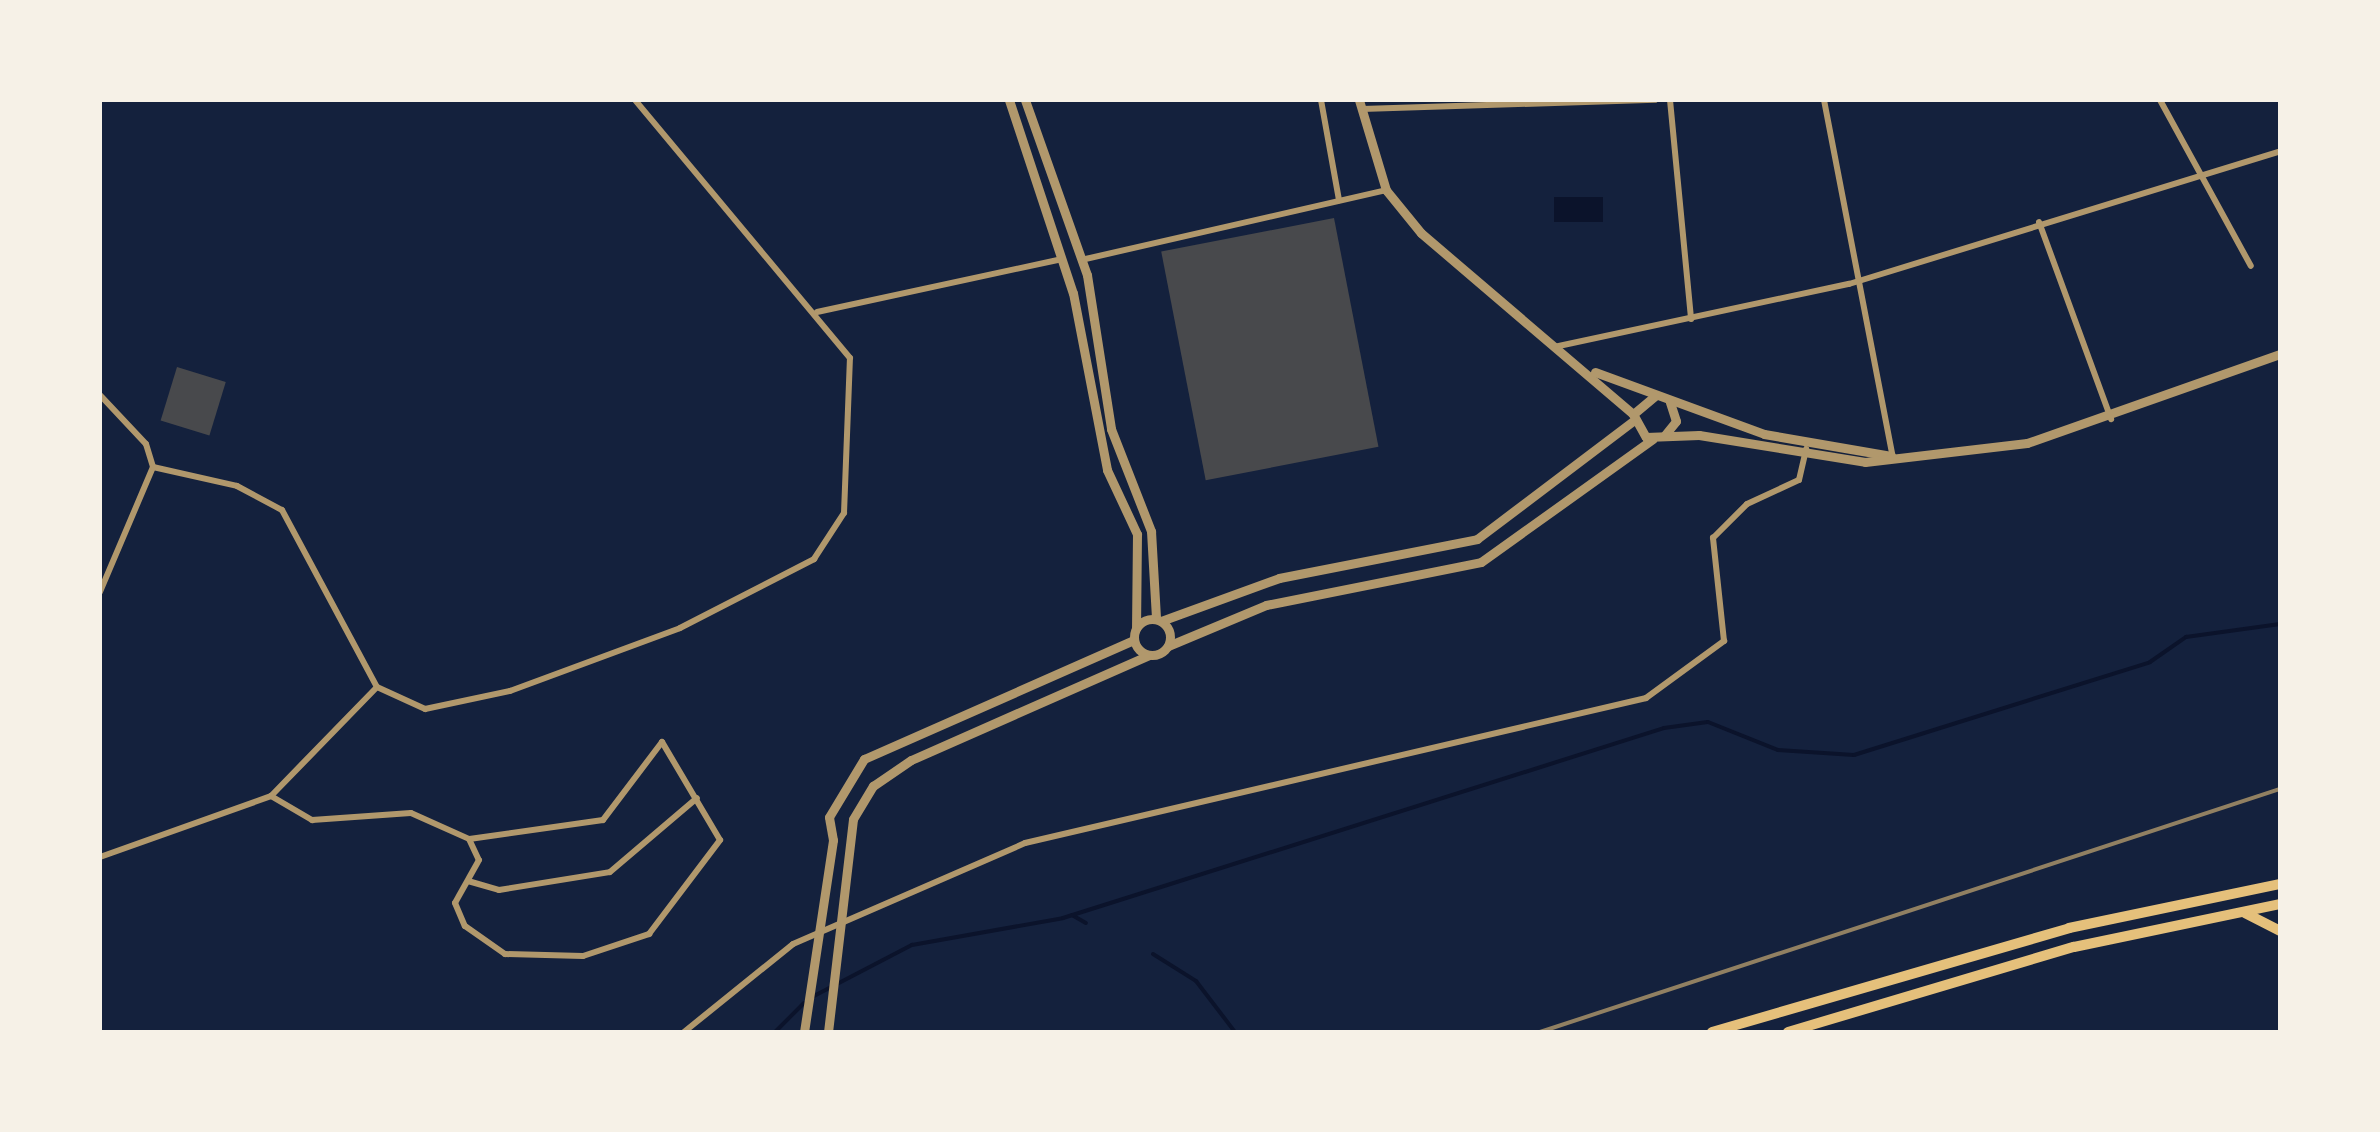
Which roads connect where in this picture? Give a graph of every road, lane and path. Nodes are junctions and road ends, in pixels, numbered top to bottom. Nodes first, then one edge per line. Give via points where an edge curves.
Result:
1 (635, 100) edge
2 (1008, 100) edge
3 (1025, 100) edge
4 (1321, 100) edge
5 (1656, 100) edge
6 (1670, 100) edge
7 (1824, 100) edge
8 (2160, 100) edge
9 (1360, 104) edge
10 (2280, 151) edge
11 (2199, 172) junction
12 (1386, 190) junction
13 (1340, 200) junction
14 (2039, 222) junction
15 (1062, 259) junction
16 (1082, 260) junction
17 (2251, 266) dead end
18 (1858, 281) junction
19 (818, 312) junction
20 (1691, 319) junction
21 (1554, 347) junction
22 (2280, 354) edge
23 (1588, 369) junction
24 (100, 395) edge
25 (1656, 395) junction
26 (1668, 400) junction
27 (1633, 418) junction
28 (2111, 419) junction
29 (1658, 438) junction
30 (1807, 442) junction
31 (1806, 456) junction
32 (1894, 457) junction
33 (153, 468) junction
34 (100, 592) edge
35 (1159, 620) junction
36 (1136, 628) junction
37 (1134, 640) junction
38 (1168, 646) junction
39 (1149, 655) junction
40 (377, 687) junction
41 (270, 796) junction
42 (697, 798) junction
43 (469, 839) junction
44 (100, 857) edge
45 (468, 881) junction
46 (2280, 884) edge
47 (2280, 904) edge
48 (2234, 912) junction
49 (2280, 931) edge
50 (684, 1032) edge
51 (804, 1032) edge
52 (828, 1032) edge
53 (1712, 1032) edge
54 (1788, 1032) edge

1 - 19 street
2 - 15 street
3 - 16 street
4 - 13 street
5 - 9 street
6 - 20 street
7 - 18 street
8 - 11 street
9 - 12 street
10 - 11 street
11 - 14 street
11 - 17 street
12 - 13 street
12 - 21 street via 1475,284
13 - 16 street
14 - 18 street
14 - 28 street
15 - 19 street
15 - 36 street via 1096,427 1139,546
16 - 35 street via 1111,429 1151,531
18 - 20 street
18 - 32 street
19 - 40 street via 844,343 851,384 844,512 814,559 752,597 510,691 440,710 406,705
20 - 21 street
21 - 23 street
22 - 28 street
23 - 25 street
23 - 27 street
24 - 33 street via 146,444
25 - 26 street
25 - 27 street
26 - 29 street via 1676,421
26 - 30 street
27 - 29 street
27 - 35 street via 1477,539 1278,578
28 - 32 street via 2028,443
29 - 31 street
29 - 38 street via 1481,562 1266,605
30 - 31 street
30 - 32 street
31 - 32 street
31 - 50 street via 1799,480 1747,504 1713,538 1724,640 1646,698 1025,843 793,944
33 - 34 street
33 - 40 street via 237,486 282,510
35 - 36 street
35 - 38 street
36 - 37 street
37 - 39 street
37 - 51 street via 864,758 828,816 833,840
38 - 39 street
39 - 52 street via 890,770 853,819 856,846
40 - 41 street
41 - 43 street via 312,820 411,813
41 - 44 street
42 - 43 street via 662,742 602,820
42 - 45 street via 610,872 499,890
42 - 45 street via 720,840 649,934 617,948 538,959 505,954 465,926 456,904
43 - 45 street via 480,860
46 - 53 main road via 2069,928
47 - 48 main road
48 - 49 main road
48 - 54 main road via 2074,946

